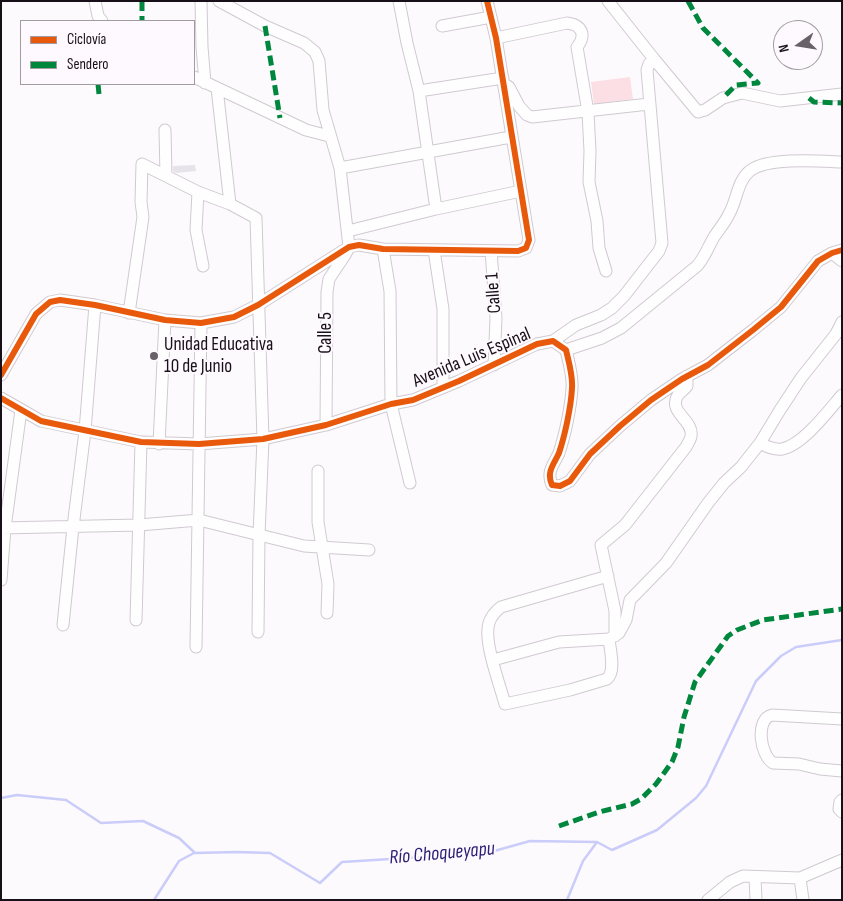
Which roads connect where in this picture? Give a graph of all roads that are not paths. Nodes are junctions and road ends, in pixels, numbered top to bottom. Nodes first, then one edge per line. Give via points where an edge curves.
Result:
1 (95, 1) edge
2 (201, 1) edge
3 (219, 1) edge
4 (399, 1) edge
5 (487, 1) edge
6 (608, 1) edge
7 (491, 17) junction
8 (101, 20) edge
9 (442, 26) dead end
10 (496, 38) junction
11 (654, 59) junction
12 (195, 78) edge
13 (503, 81) junction
14 (205, 83) junction
15 (217, 88) junction
16 (419, 92) junction
17 (842, 94) edge
18 (649, 104) junction
19 (588, 112) junction
20 (164, 130) dead end
21 (329, 136) junction
22 (512, 137) junction
23 (427, 152) junction
24 (842, 162) edge
25 (340, 168) junction
26 (166, 176) junction
27 (521, 191) junction
28 (198, 192) junction
29 (230, 204) junction
30 (436, 209) junction
31 (348, 232) junction
32 (348, 247) junction
33 (383, 249) junction
34 (434, 250) junction
35 (491, 250) junction
36 (837, 251) edge
37 (842, 261) edge
38 (203, 266) dead end
39 (606, 271) dead end
40 (95, 305) junction
41 (258, 305) junction
42 (129, 312) junction
43 (165, 320) junction
44 (842, 322) edge
45 (201, 323) junction
46 (554, 341) junction
47 (566, 350) junction
48 (494, 365) junction
49 (1, 375) edge
50 (687, 376) junction
51 (443, 387) junction
52 (842, 395) edge
53 (1, 398) edge
54 (391, 404) junction
55 (21, 410) junction
56 (326, 425) junction
57 (84, 431) junction
58 (263, 438) junction
59 (141, 442) junction
60 (760, 443) junction
61 (159, 444) junction
62 (199, 444) junction
63 (318, 471) dead end
64 (410, 483) dead end
65 (199, 520) junction
66 (139, 526) junction
67 (73, 527) junction
68 (3, 528) edge
69 (259, 535) junction
70 (322, 547) junction
71 (369, 550) dead end
72 (608, 576) junction
73 (1, 580) edge
74 (327, 613) dead end
75 (136, 620) dead end
76 (63, 625) dead end
77 (258, 632) dead end
78 (612, 637) junction
79 (196, 647) dead end
80 (493, 660) junction
81 (842, 719) edge
82 (842, 771) edge
83 (842, 800) edge
84 (842, 812) edge
85 (842, 860) edge
86 (754, 877) junction
87 (800, 878) junction
88 (708, 900) edge
89 (756, 900) edge
90 (803, 900) edge

1 - 8 street
2 - 14 street
3 - 21 street via 316,52
4 - 16 street
5 - 7 street
6 - 11 street
7 - 9 street
7 - 10 street
10 - 13 street
10 - 19 street via 568,23 576,26 583,35 577,47
11 - 17 street via 698,112 732,94 780,101
11 - 18 street via 647,70
12 - 14 street
13 - 16 street
13 - 19 street via 530,117
13 - 22 street
14 - 15 street
15 - 21 street via 306,130
15 - 29 street
16 - 23 street
18 - 19 street
18 - 46 street via 662,244 612,308 576,325
19 - 39 street via 589,182 599,248
20 - 26 street
21 - 25 street
22 - 23 street
22 - 27 street
23 - 25 street
23 - 30 street
24 - 47 street via 790,161 751,170 743,179 730,214 697,266 621,328
25 - 31 street
26 - 28 street
26 - 42 street via 142,164 143,217
27 - 30 street
27 - 35 street via 529,240 526,248 518,251
28 - 29 street
28 - 38 street via 196,230
29 - 41 street via 256,218
30 - 31 street
31 - 32 street
32 - 33 street via 358,245
32 - 41 street
32 - 56 street, Calle 5 via 329,279 327,292
33 - 34 street
33 - 54 street via 390,291
34 - 35 street
34 - 51 street via 443,309
35 - 48 street, Calle 1 via 496,318
36 - 37 street
36 - 50 street via 818,261 781,307 708,365
40 - 42 street
40 - 49 street via 60,300 42,307
40 - 57 street
41 - 45 street via 234,317
41 - 58 street
42 - 43 street
43 - 45 street
43 - 61 street
44 - 60 street
45 - 62 street
46 - 47 street, Avenida Luis Espinal
46 - 48 street, Avenida Luis Espinal via 537,344
47 - 50 street via 572,388 559,452 550,470 549,476 555,486 570,481 590,454 620,426
48 - 51 street, Avenida Luis Espinal
50 - 72 street via 687,386 678,396 676,406 690,427 691,437 625,525 601,544
51 - 54 street, Avenida Luis Espinal via 413,400
52 - 60 street via 809,431 789,447 773,449
53 - 55 street, Avenida Luis Espinal
54 - 56 street, Avenida Luis Espinal
54 - 64 street
55 - 57 street, Avenida Luis Espinal via 41,421
55 - 68 street
56 - 58 street, Avenida Luis Espinal
57 - 59 street, Avenida Luis Espinal
57 - 67 street
58 - 62 street, Avenida Luis Espinal
58 - 69 street
59 - 61 street, Avenida Luis Espinal
59 - 66 street
60 - 78 street via 708,503 666,562 630,600 624,626
61 - 62 street, Avenida Luis Espinal
62 - 65 street
63 - 70 street via 318,522
65 - 66 street
65 - 69 street
65 - 79 street
66 - 67 street
66 - 75 street
67 - 68 street
67 - 76 street
68 - 73 street
69 - 70 street
69 - 77 street
70 - 71 street
70 - 74 street via 328,584
72 - 78 street via 615,612
72 - 80 street via 501,607 489,623
78 - 80 street via 559,642
78 - 80 street via 612,671 607,679 505,704
81 - 82 street via 772,715 762,722 762,734 766,755 773,763
83 - 84 street via 839,809
85 - 87 street
86 - 87 street
86 - 88 street via 742,876
86 - 89 street
87 - 90 street

